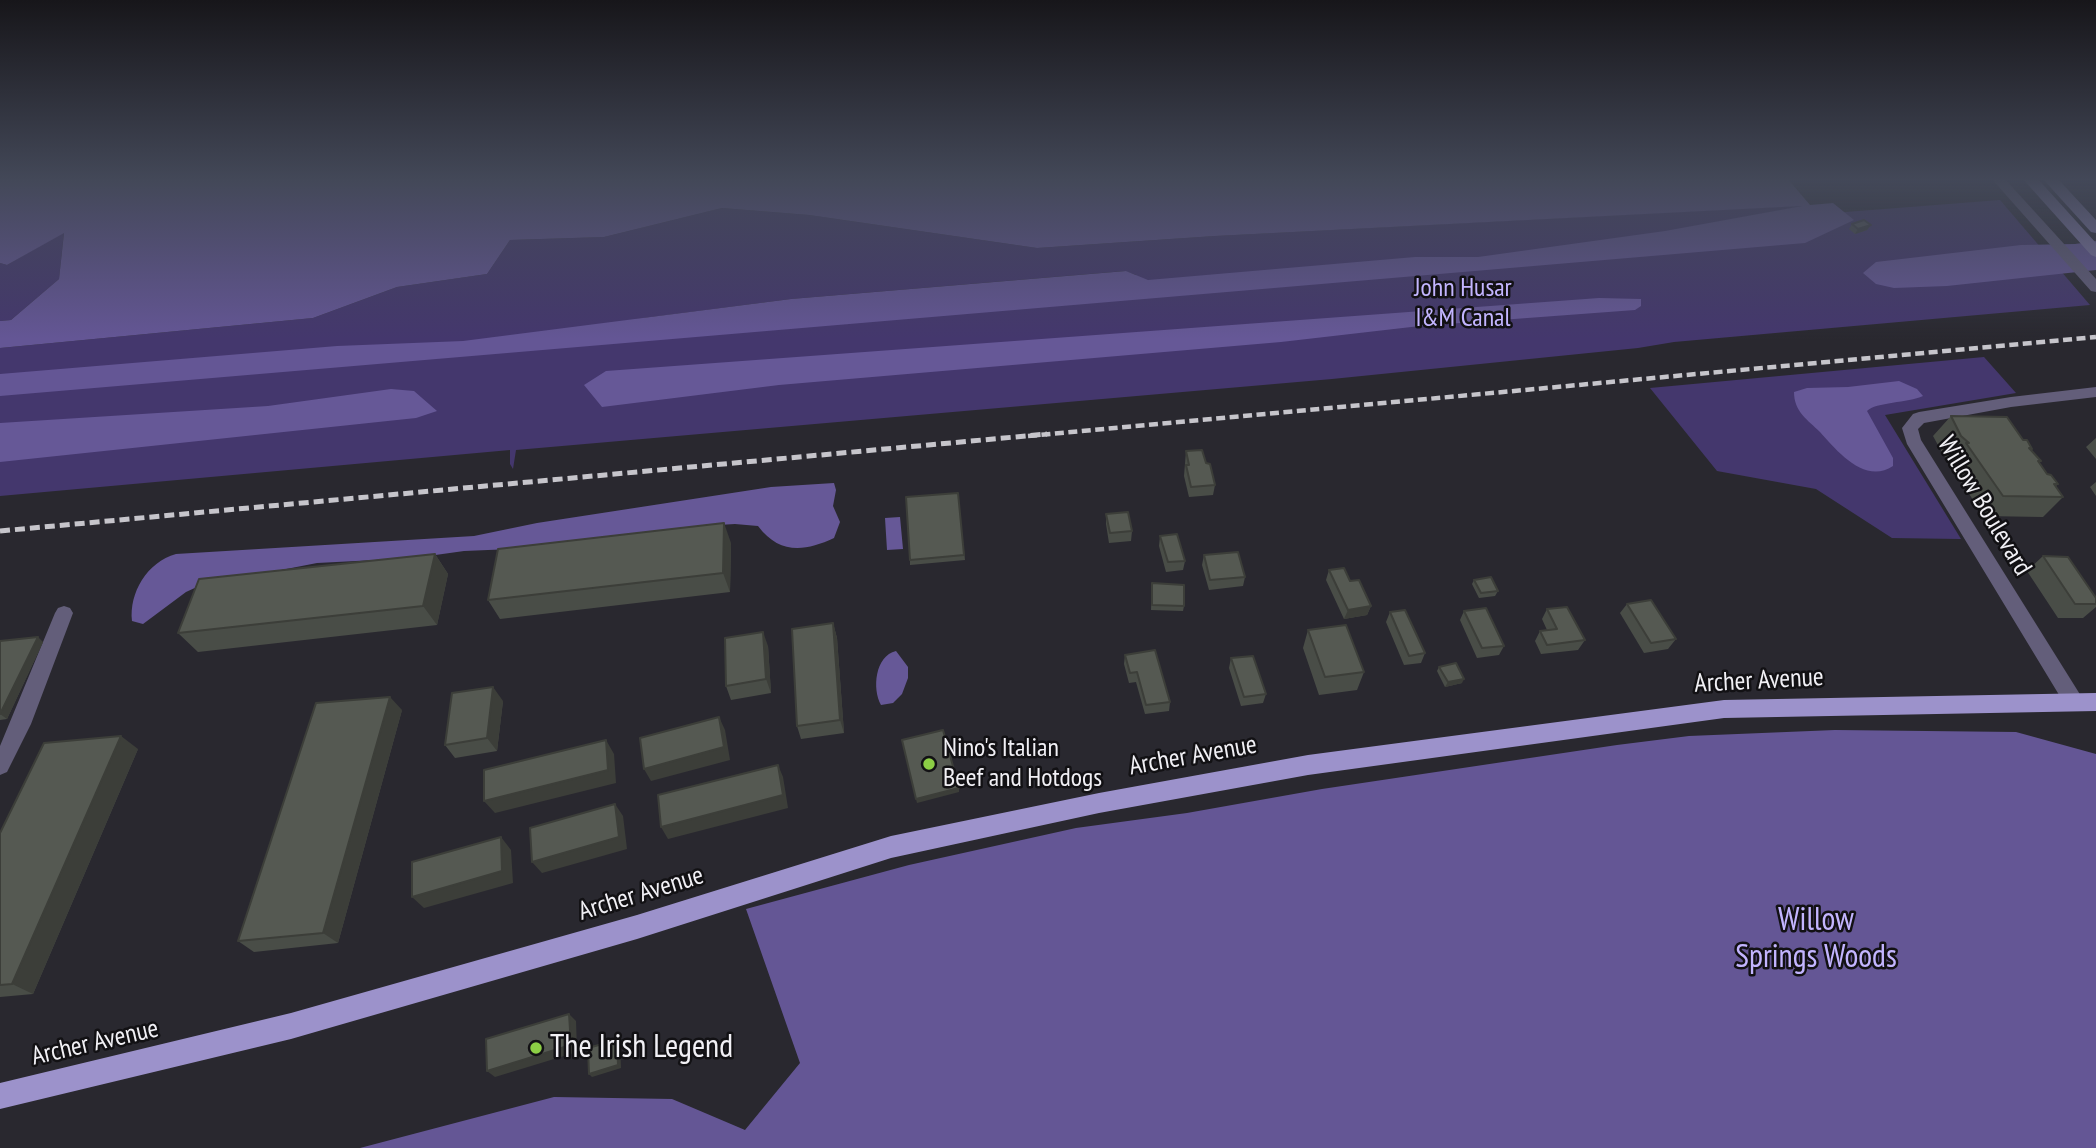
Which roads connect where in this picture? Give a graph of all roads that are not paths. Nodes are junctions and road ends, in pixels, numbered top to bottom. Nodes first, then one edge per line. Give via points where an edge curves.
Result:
1 (2047, 232) edge
2 (2078, 232) edge
3 (2096, 252) edge
4 (2096, 288) edge
5 (2096, 392) edge
6 (64, 613) dead end
7 (2085, 702) edge
8 (0, 766) edge
9 (0, 1096) edge

1 - 4 street
2 - 3 main road
5 - 7 street, Willow Boulevard via 1919,418 1910,428 1913,440
6 - 8 street
7 - 9 main road, Archer Avenue via 1724,709 1308,765 1099,803 891,847 636,928 291,1026

